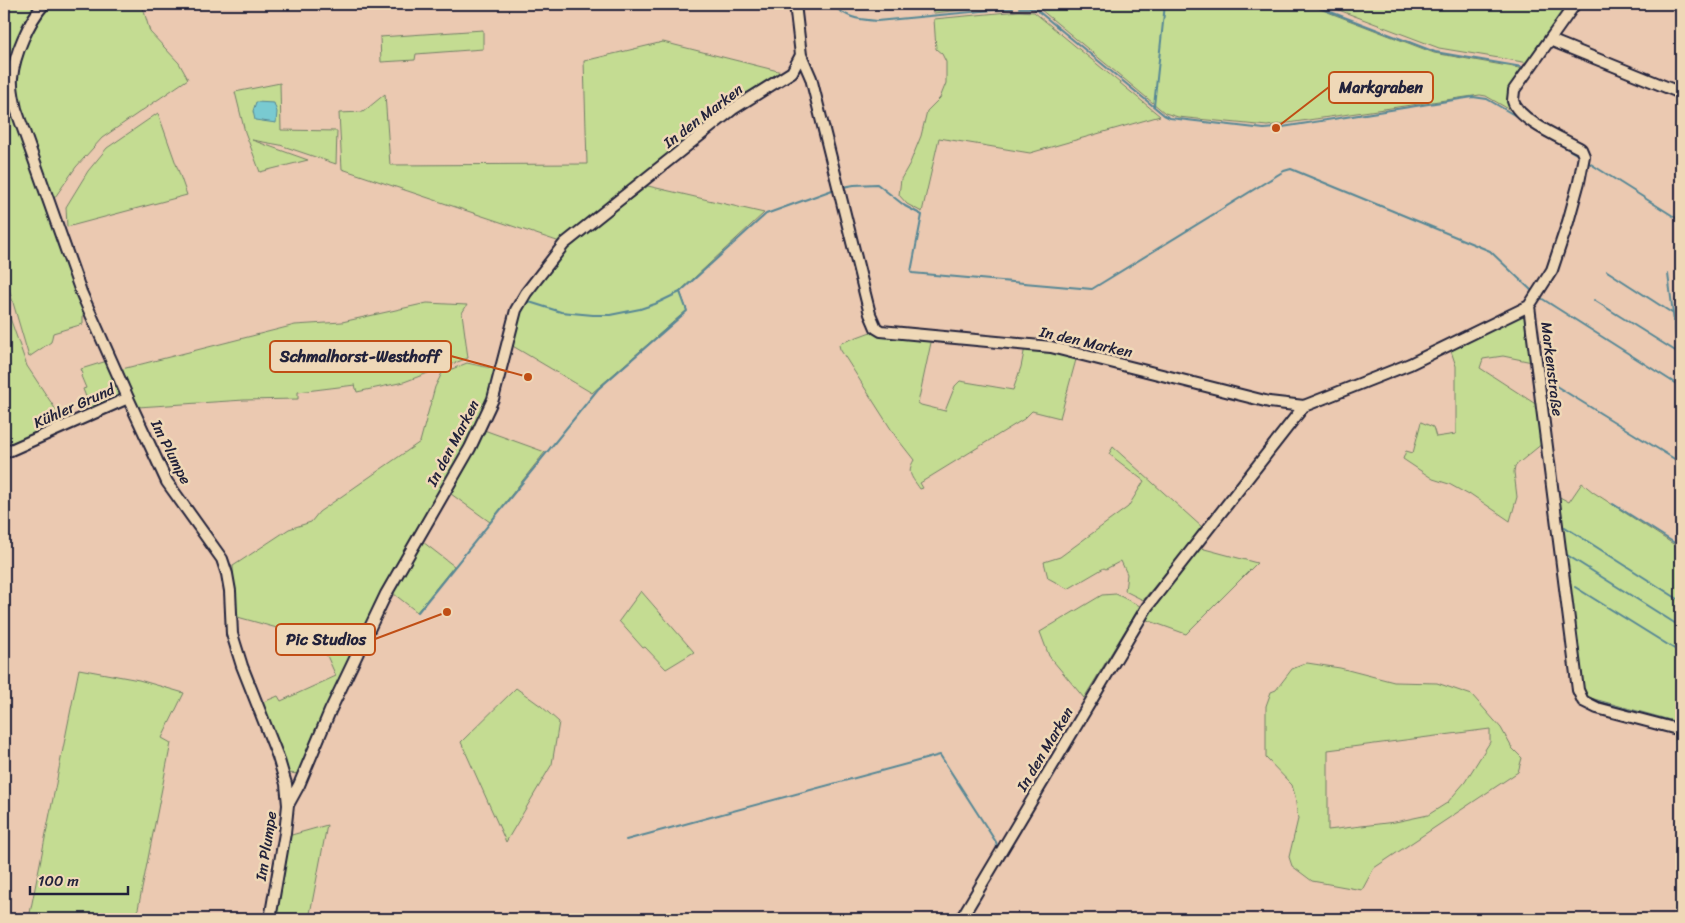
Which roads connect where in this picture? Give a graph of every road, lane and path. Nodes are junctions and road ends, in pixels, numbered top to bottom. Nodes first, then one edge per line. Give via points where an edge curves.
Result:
1 (44, 4) edge
2 (795, 4) edge
3 (1575, 4) edge
4 (1550, 40) junction
5 (801, 54) junction
6 (792, 72) junction
7 (811, 78) junction
8 (1681, 94) edge
9 (1529, 306) junction
10 (128, 398) junction
11 (1304, 406) junction
12 (4, 453) edge
13 (1681, 730) edge
14 (286, 784) junction
15 (299, 785) junction
16 (288, 805) junction
17 (270, 919) edge
18 (961, 919) edge

1 - 10 street, Im Plumpe via 21,44 11,80 12,93 81,292
2 - 5 street, In den Marken
3 - 4 street, Markenstraße
4 - 8 street
4 - 9 street, Markenstraße via 1514,90 1513,100 1518,111 1581,149 1584,156 1576,194 1552,270
5 - 6 street
5 - 7 street, In den Marken
6 - 7 street
6 - 15 street, In den Marken via 733,109 564,244 526,293 516,310 492,399 470,448 386,594
7 - 11 street, In den Marken via 876,328 1051,347 1269,402
9 - 11 street, In den Marken via 1410,364
9 - 13 street, Markenstraße via 1578,690 1583,701 1597,708
10 - 12 street, Kühler Grund
10 - 14 street, Im Plumpe via 167,482 222,559 230,591 232,634
11 - 18 street, In den Marken via 1147,607
14 - 15 street
14 - 16 street, Im Plumpe
15 - 16 street, In den Marken
16 - 17 street, Im Plumpe

